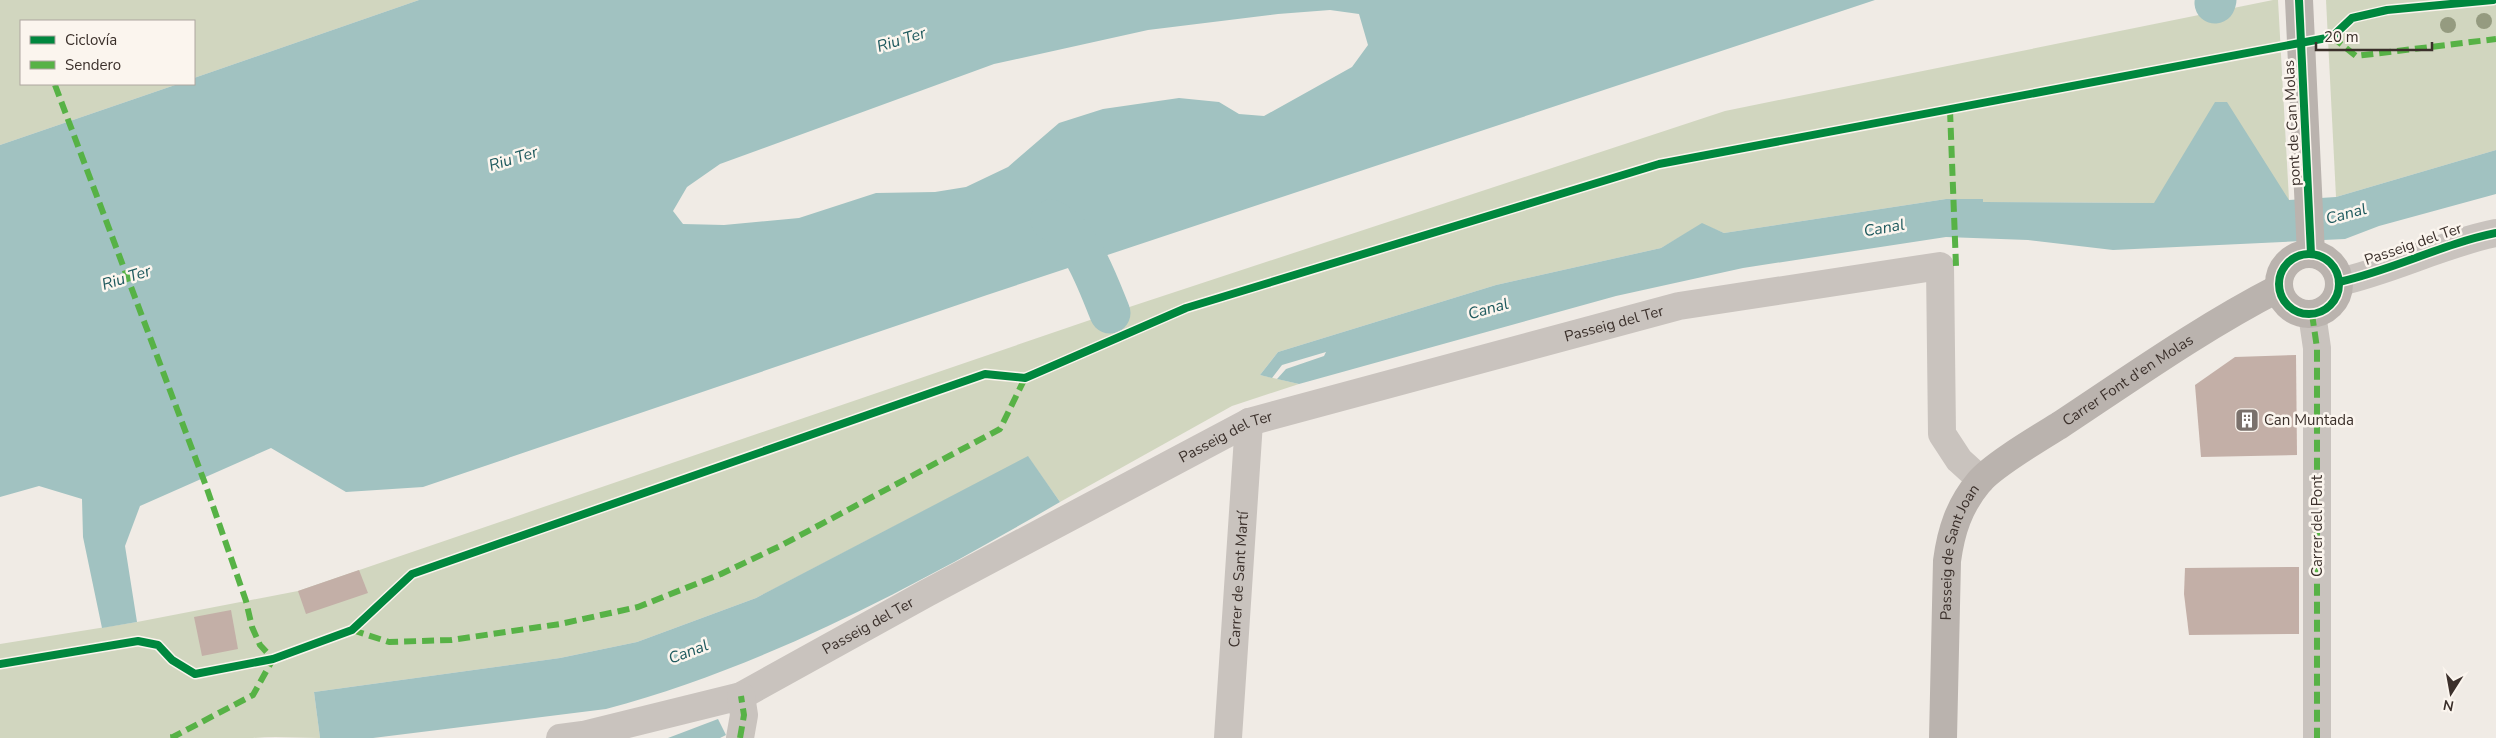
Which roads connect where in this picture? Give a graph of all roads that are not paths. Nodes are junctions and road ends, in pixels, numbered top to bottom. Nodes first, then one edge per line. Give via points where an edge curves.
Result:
1 (2300, 0) edge
2 (2496, 233) edge
3 (2311, 249) junction
4 (1940, 266) joint
5 (2339, 282) junction
6 (2279, 288) junction
7 (2312, 314) junction
8 (1249, 422) junction
9 (1980, 480) junction
10 (741, 696) junction
11 (560, 738) edge
12 (740, 738) edge
13 (1228, 738) edge
14 (1943, 738) edge
15 (2317, 738) edge

1 - 3 street, pont de Can Molas
2 - 5 street, Passeig del Ter via 2462,240 2365,276
3 - 5 street via 2330,262
3 - 6 street via 2288,262 2281,272
4 - 8 street, Passeig del Ter via 1679,306
4 - 9 street, Passeig de Sant Joan via 1942,434 1959,460
5 - 7 street via 2333,302 2321,312
6 - 7 street via 2291,308
6 - 9 street, Carrer Font d'en Molas via 2152,364
7 - 15 street, Carrer del Pont via 2317,348
8 - 10 street, Passeig del Ter
8 - 13 street, Carrer de Sant Martí
9 - 14 street, Passeig de Sant Joan via 1958,514 1950,534
10 - 11 street, Passeig del Ter
10 - 12 street via 744,715

